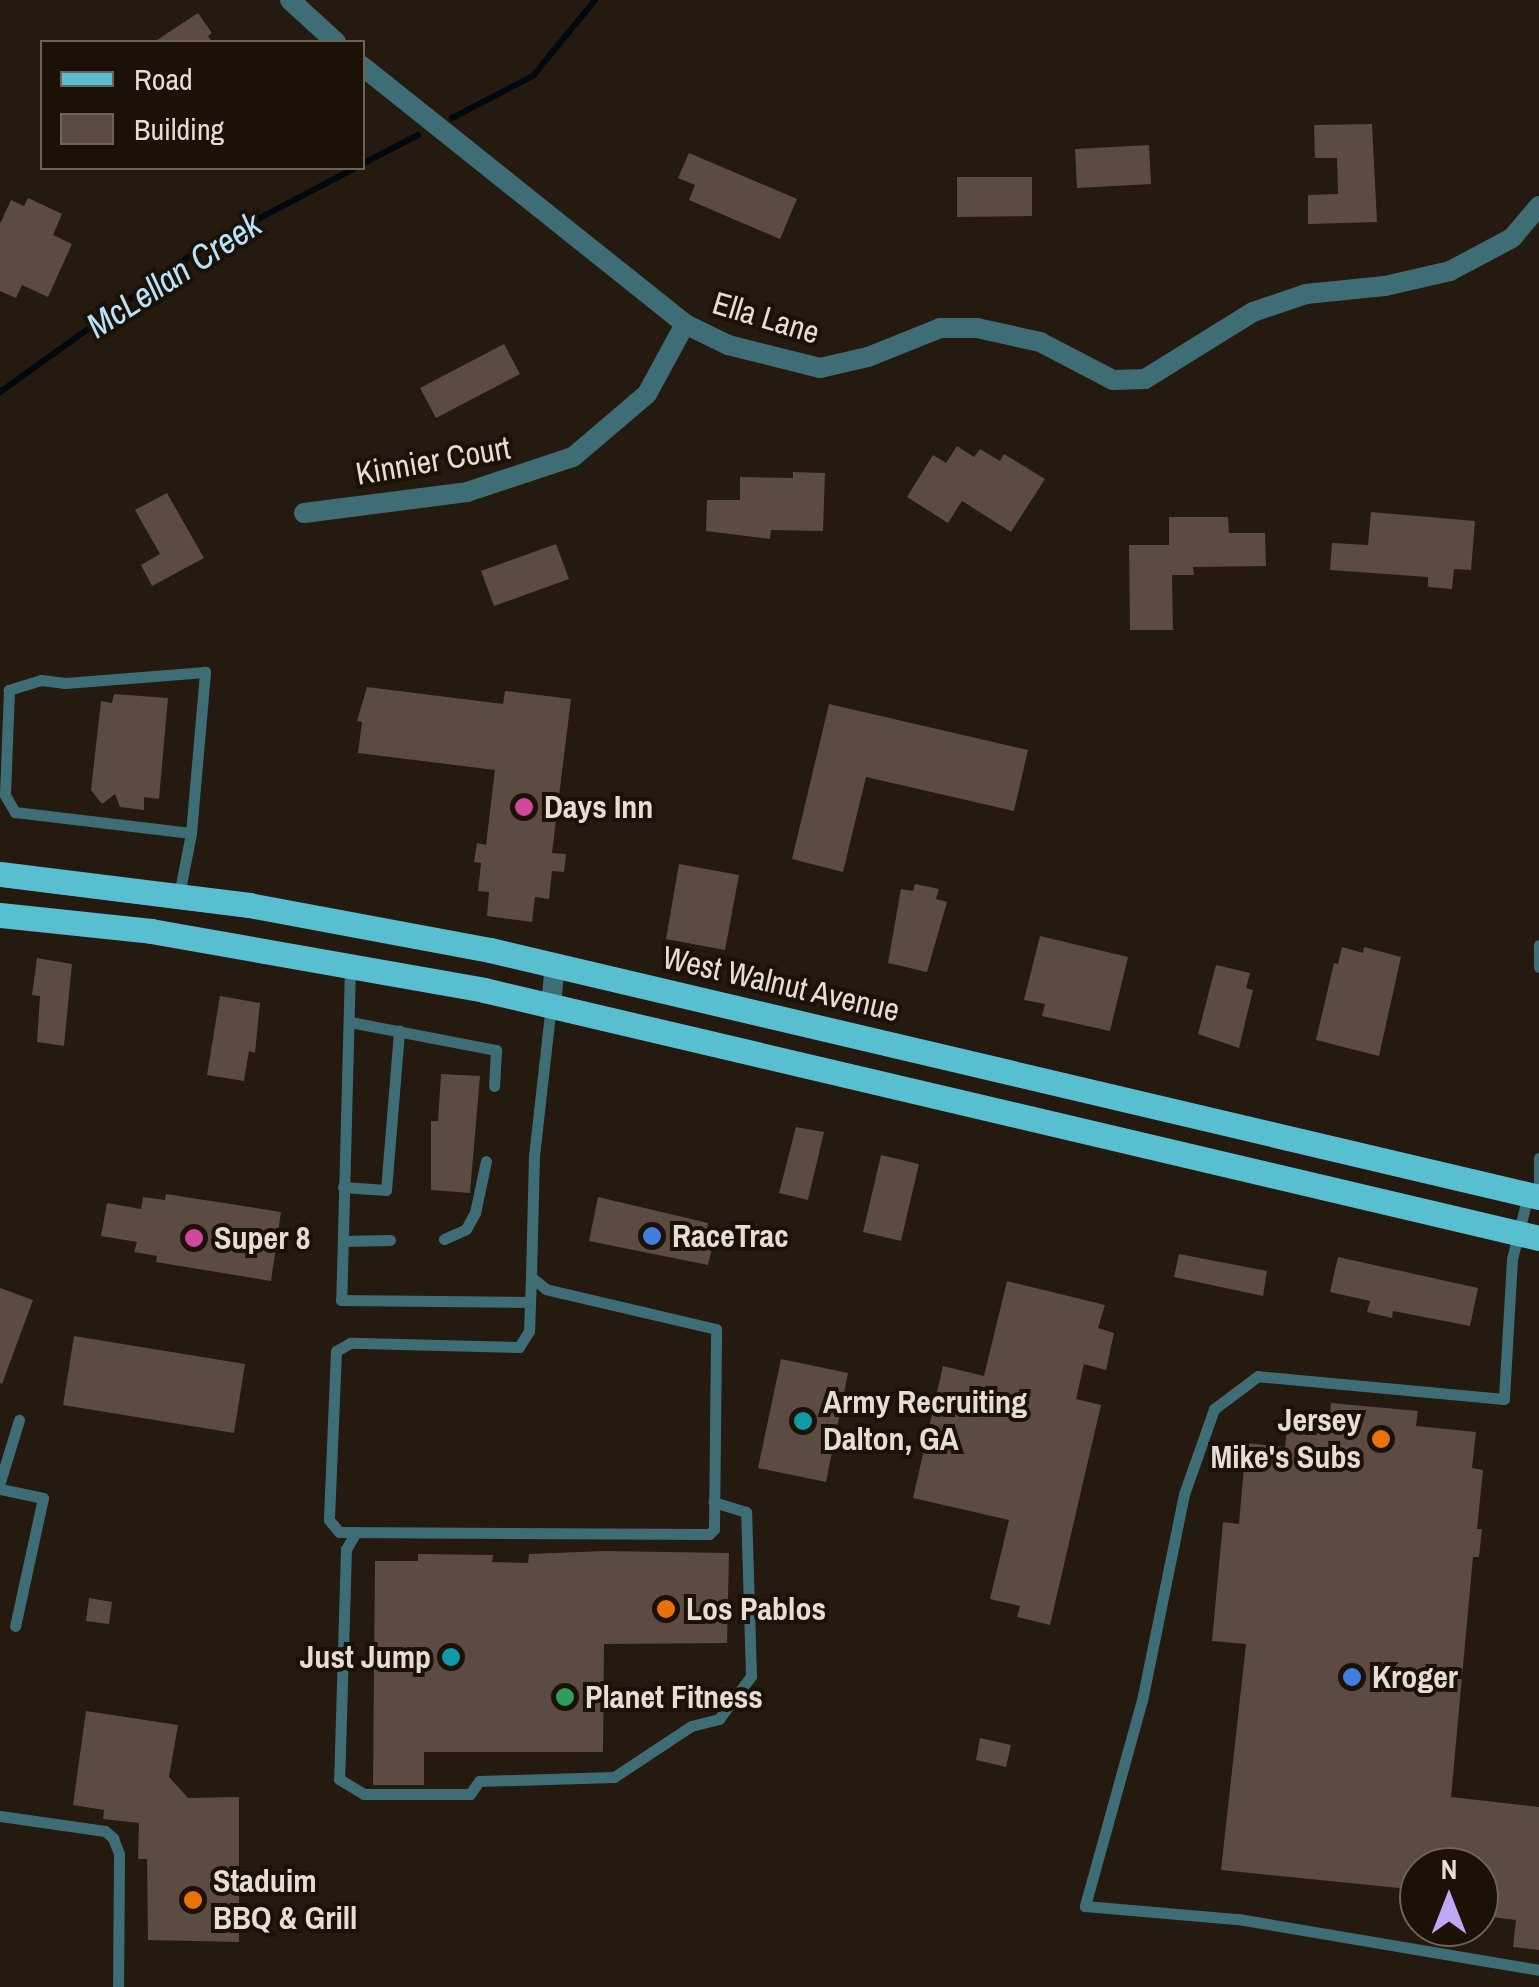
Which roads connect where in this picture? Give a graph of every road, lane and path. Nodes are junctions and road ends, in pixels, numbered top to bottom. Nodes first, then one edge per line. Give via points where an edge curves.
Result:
1 (290, 0) edge
2 (334, 40) edge
3 (365, 68) edge
4 (1539, 206) edge
5 (685, 324) junction
6 (304, 513) dead end
7 (2, 795) edge
8 (191, 834) junction
9 (0, 874) edge
10 (178, 895) junction
11 (0, 915) edge
12 (1539, 946) edge
13 (555, 964) junction
14 (350, 965) junction
15 (1539, 967) edge
16 (552, 1005) junction
17 (350, 1022) junction
18 (398, 1032) junction
19 (494, 1086) dead end
20 (1539, 1158) edge
21 (486, 1161) dead end
22 (343, 1187) junction
23 (1535, 1195) edge
24 (1529, 1235) edge
25 (444, 1239) dead end
26 (390, 1240) dead end
27 (343, 1241) junction
28 (531, 1278) junction
29 (528, 1302) junction
30 (20, 1420) dead end
31 (0, 1486) edge
32 (714, 1502) junction
33 (356, 1532) junction
34 (15, 1626) dead end
35 (0, 1816) edge
36 (1539, 1970) edge
37 (118, 1987) edge

1 - 2 street
3 - 5 street, Ella Lane
4 - 5 street, Ella Lane via 1512,238 1450,271 1306,294 1254,312 1145,379 1113,380 1040,342 976,328 940,328 868,358 820,368 728,344
5 - 6 street, Kinnier Court via 647,394 573,457 467,492
7 - 8 lane via 14,812
7 - 8 lane via 9,690 41,680 205,672
8 - 10 lane
9 - 10 main road, West Walnut Avenue
10 - 13 main road, West Walnut Avenue
11 - 14 main road via 151,931
12 - 15 lane
13 - 16 street
13 - 23 main road, West Walnut Avenue
14 - 16 main road
14 - 17 lane
16 - 24 main road
16 - 28 lane via 534,1156
17 - 18 lane
17 - 22 lane
18 - 19 lane via 496,1050
18 - 22 lane via 386,1190
20 - 23 lane
21 - 25 lane via 466,1230
22 - 27 lane
23 - 24 lane
24 - 36 lane via 1512,1259 1504,1399 1258,1376 1214,1410 1184,1494 1142,1700 1086,1906 1238,1919
26 - 27 lane
27 - 29 lane via 341,1300
28 - 29 lane
28 - 32 lane via 546,1289 716,1330
29 - 33 lane via 528,1331 519,1348 350,1344 336,1351 329,1520 339,1532
30 - 31 lane
31 - 34 lane via 42,1498
32 - 33 lane via 709,1534
32 - 33 lane via 746,1512 751,1676 719,1719 691,1726 614,1777 479,1781 470,1794 364,1794 339,1779 346,1549
35 - 37 lane via 105,1831 113,1838 119,1854

